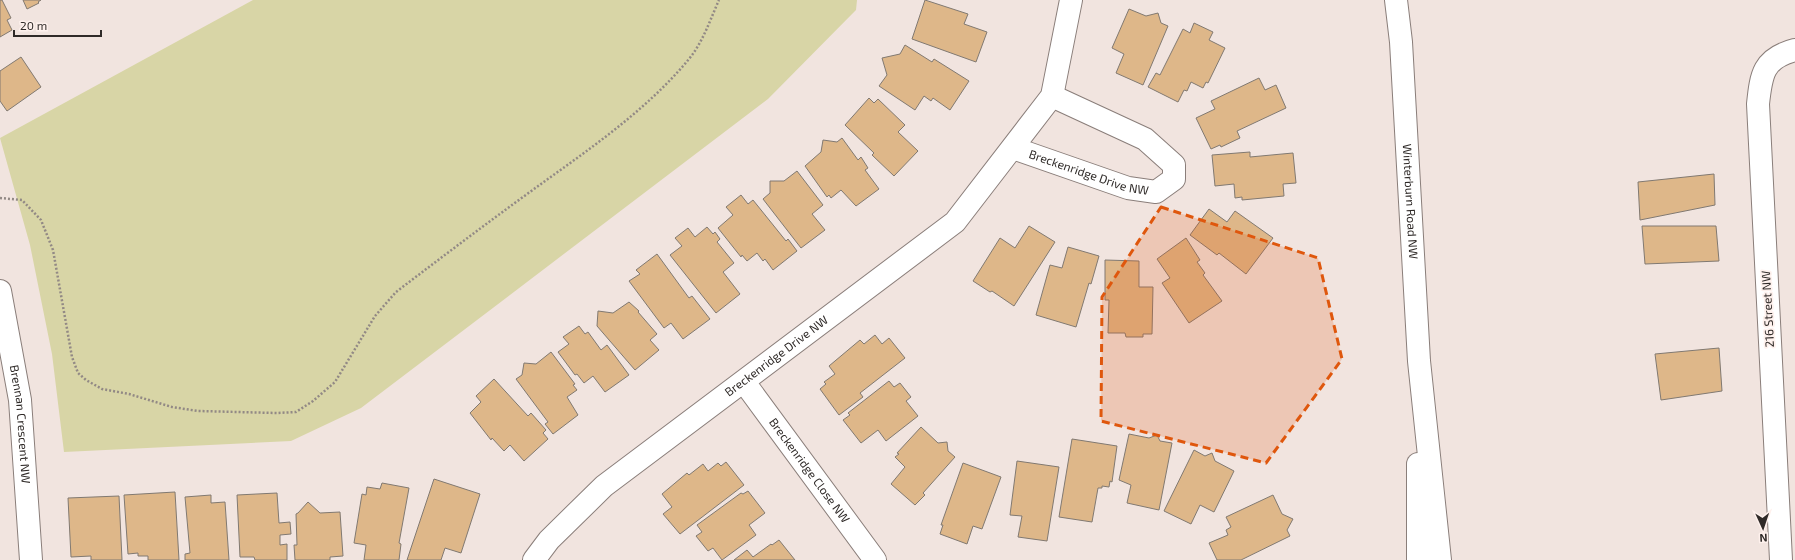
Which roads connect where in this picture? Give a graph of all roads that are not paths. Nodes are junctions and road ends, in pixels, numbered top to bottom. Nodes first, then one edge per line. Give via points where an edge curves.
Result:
1 (1071, 0) edge
2 (1396, 0) edge
3 (1404, 0) edge
4 (1401, 42) junction
5 (1795, 50) edge
6 (1052, 96) junction
7 (1013, 148) junction
8 (0, 291) edge
9 (1419, 361) junction
10 (744, 382) junction
11 (31, 560) edge
12 (534, 560) edge
13 (875, 560) edge
14 (1418, 560) edge
15 (1440, 560) edge
16 (1781, 560) edge

1 - 6 street, Breckenridge Drive NW
2 - 4 street, Winterburn Road NW
3 - 4 street, Winterburn Road NW
4 - 9 street, Winterburn Road NW
5 - 16 street, 216 Street NW via 1770,61 1761,80 1758,104
6 - 7 street, Breckenridge Drive NW
6 - 7 street, Breckenridge Drive NW via 1145,139 1174,165 1174,179 1156,192 1128,188
7 - 10 street, Breckenridge Drive NW via 955,222
8 - 11 street, Brennan Crescent NW via 20,400
9 - 14 street, Winterburn Road NW
9 - 15 street, Winterburn Road NW
10 - 12 street, Breckenridge Drive NW via 604,486 549,540
10 - 13 street, Breckenridge Close NW

